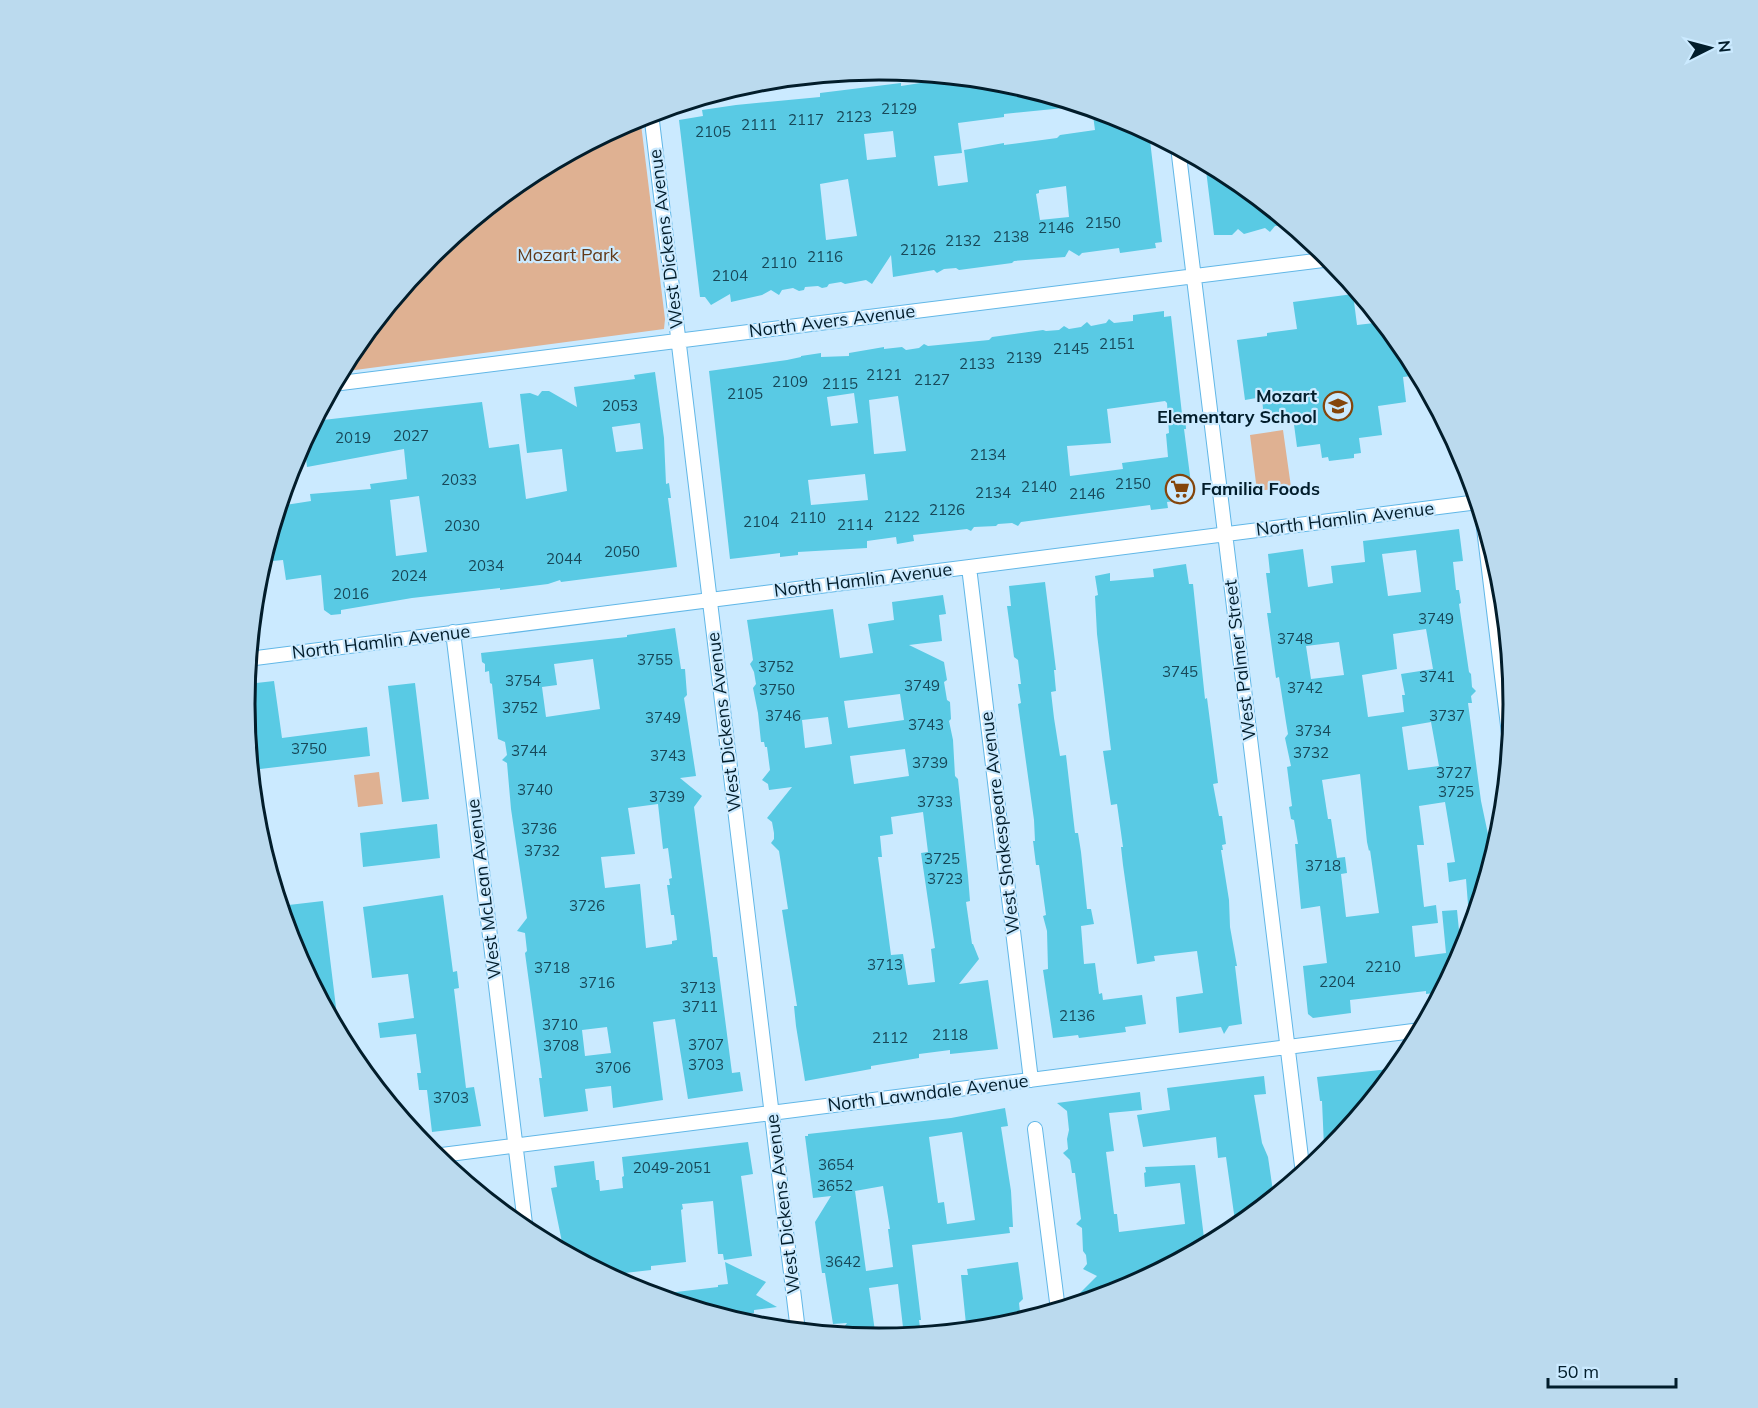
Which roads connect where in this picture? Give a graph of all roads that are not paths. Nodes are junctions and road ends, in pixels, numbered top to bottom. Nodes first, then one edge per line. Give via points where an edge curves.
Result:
1 (652, 123) edge
2 (1179, 157) edge
3 (1318, 260) edge
4 (1193, 276) junction
5 (678, 340) junction
6 (344, 383) edge
7 (1470, 503) edge
8 (1225, 534) junction
9 (969, 567) junction
10 (1489, 571) edge
11 (710, 600) junction
12 (453, 632) junction
13 (257, 657) edge
14 (1503, 685) edge
15 (1410, 1031) edge
16 (1287, 1047) junction
17 (1031, 1080) junction
18 (772, 1113) junction
19 (1035, 1130) dead end
20 (516, 1146) junction
21 (446, 1155) edge
22 (1302, 1164) edge
23 (524, 1217) edge
24 (1057, 1302) edge
25 (797, 1323) edge

1 - 5 street, West Dickens Avenue
2 - 4 street, West Palmer Street
3 - 4 street, North Avers Avenue
4 - 5 street, North Avers Avenue
4 - 8 street, West Palmer Street
5 - 6 street, North Avers Avenue
5 - 11 street, West Dickens Avenue
7 - 8 street, North Hamlin Avenue
8 - 9 street, North Hamlin Avenue
8 - 16 street, West Palmer Street
9 - 11 street, North Hamlin Avenue
9 - 17 street, West Shakespeare Avenue
10 - 14 street
11 - 12 street, North Hamlin Avenue
11 - 18 street, West Dickens Avenue
12 - 13 street, North Hamlin Avenue
12 - 20 street, West McLean Avenue
15 - 16 street, North Lawndale Avenue
16 - 17 street, North Lawndale Avenue
16 - 22 street, West Palmer Street
17 - 18 street, North Lawndale Avenue
18 - 20 street, North Lawndale Avenue
18 - 25 street, West Dickens Avenue
19 - 24 street
20 - 21 street, North Lawndale Avenue
20 - 23 street, West McLean Avenue

